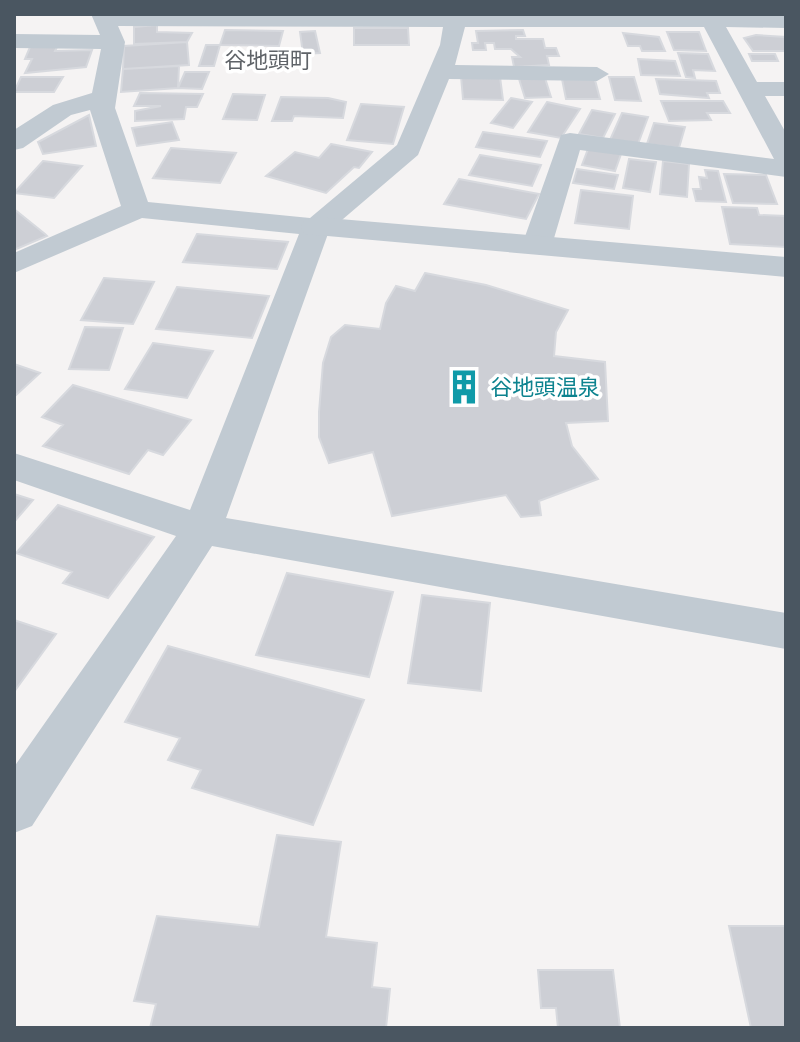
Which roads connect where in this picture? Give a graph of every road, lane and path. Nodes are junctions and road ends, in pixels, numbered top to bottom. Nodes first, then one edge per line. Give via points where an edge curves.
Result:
1 (710, 17) edge
2 (455, 18) junction
3 (786, 21) edge
4 (107, 25) edge
5 (14, 41) edge
6 (441, 72) junction
7 (597, 74) dead end
8 (749, 89) junction
9 (786, 89) edge
10 (103, 98) junction
11 (14, 142) edge
12 (786, 157) edge
13 (786, 169) edge
14 (136, 209) junction
15 (316, 227) junction
16 (537, 245) junction
17 (14, 264) edge
18 (786, 267) edge
19 (14, 466) edge
20 (202, 529) junction
21 (786, 631) edge
22 (14, 809) edge

1 - 2 street
1 - 3 street
1 - 8 street
2 - 4 street
2 - 6 street
4 - 5 street
4 - 10 street
6 - 7 street
6 - 15 street via 409,149
8 - 9 street
8 - 12 street
10 - 11 street via 62,110
10 - 14 street
13 - 16 street via 570,141
14 - 15 street
14 - 17 street
15 - 16 street
15 - 20 street
16 - 18 street
19 - 20 street
20 - 21 street
20 - 22 street

